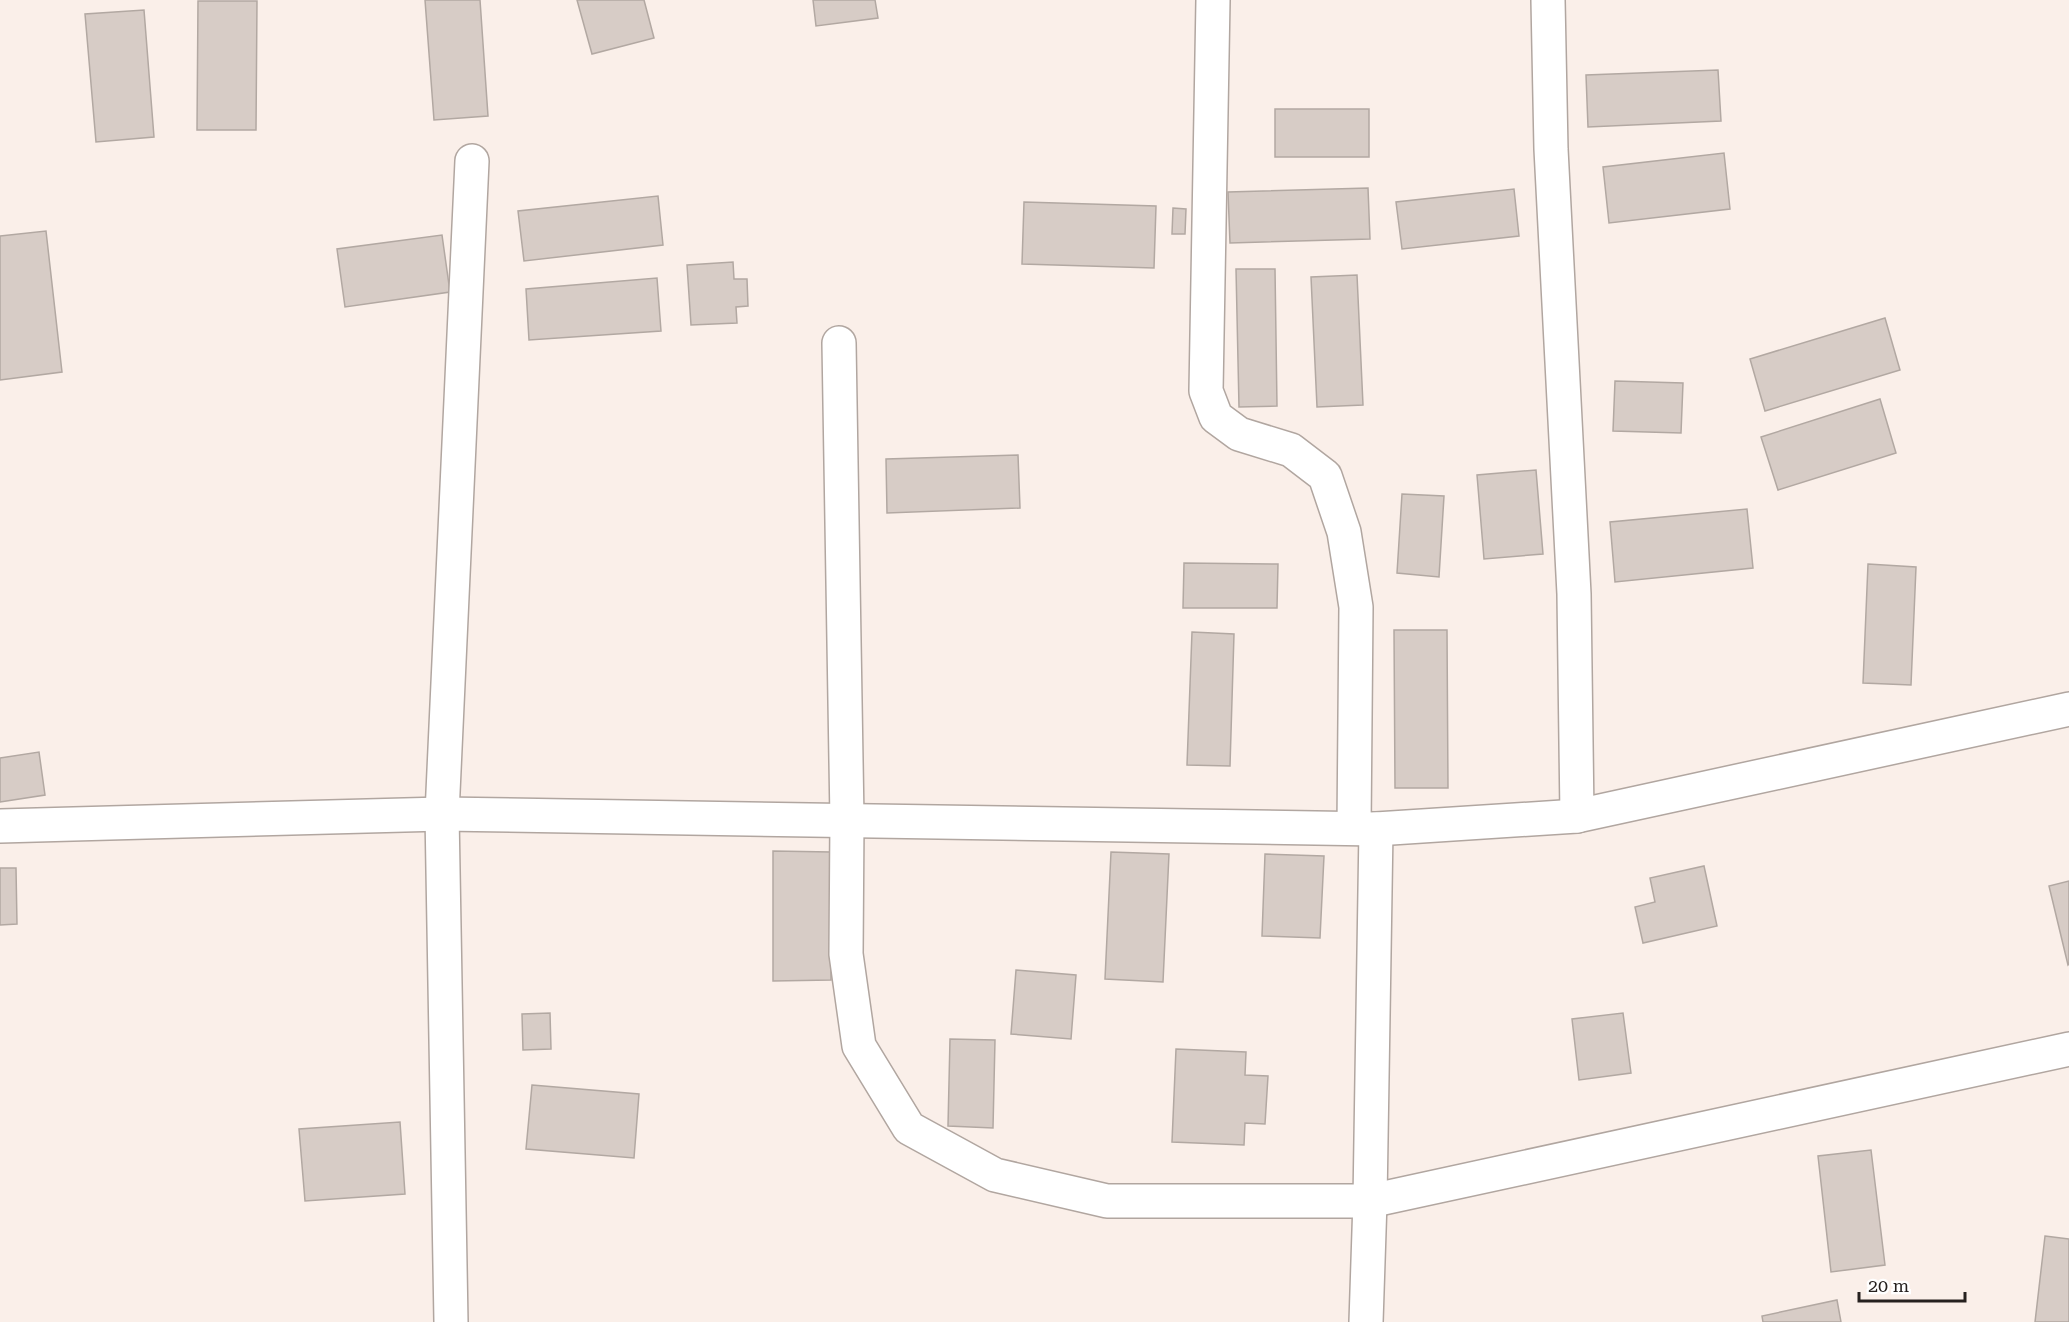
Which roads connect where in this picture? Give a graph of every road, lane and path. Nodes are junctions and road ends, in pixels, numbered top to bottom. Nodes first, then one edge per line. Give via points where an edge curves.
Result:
1 (1213, 0) edge
2 (1548, 0) edge
3 (472, 161) dead end
4 (839, 343) dead end
5 (2069, 709) edge
6 (442, 814) junction
7 (1577, 816) junction
8 (847, 820) junction
9 (0, 826) edge
10 (1365, 829) junction
11 (2069, 1049) edge
12 (1370, 1201) junction
13 (451, 1322) edge
14 (1366, 1322) edge

1 - 10 street via 1206,391 1216,417 1239,434 1291,450 1325,476 1344,532 1356,607
2 - 7 street via 1551,149 1574,594
3 - 6 street
4 - 8 street
5 - 7 street
6 - 8 street
6 - 9 street
6 - 13 street
7 - 10 street
8 - 10 street
8 - 12 street via 846,954 858,1046 909,1128 995,1175 1107,1201
10 - 12 street
11 - 12 street
12 - 14 street

